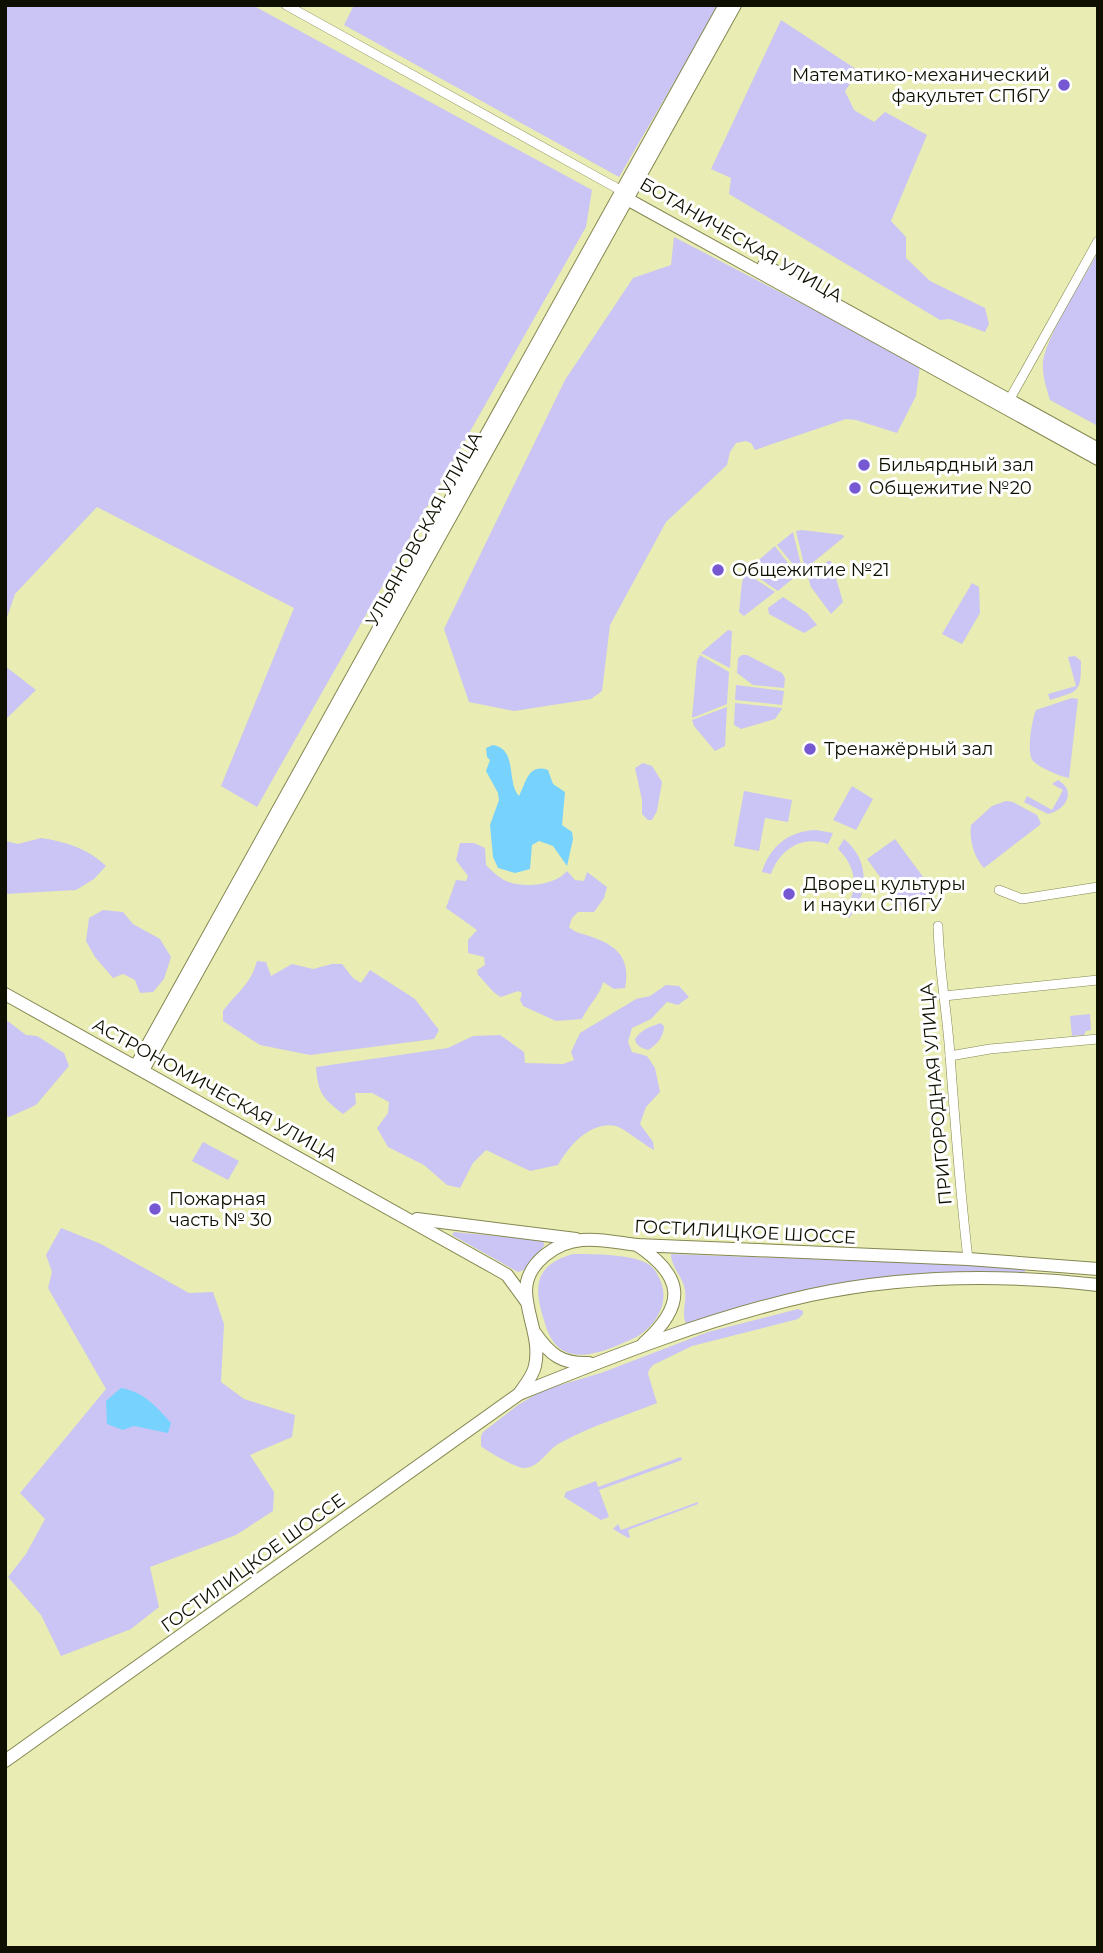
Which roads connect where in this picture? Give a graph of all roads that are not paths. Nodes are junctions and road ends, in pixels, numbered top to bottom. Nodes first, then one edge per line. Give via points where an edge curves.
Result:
1 (286, 5) edge
2 (725, 5) edge
3 (735, 5) edge
4 (627, 194) junction
5 (1098, 241) edge
6 (1007, 404) junction
7 (1098, 449) edge
8 (1098, 459) edge
9 (1098, 887) edge
10 (999, 890) dead end
11 (937, 926) dead end
12 (1098, 980) edge
13 (5, 994) edge
14 (944, 996) junction
15 (1098, 1039) edge
16 (950, 1056) junction
17 (139, 1068) junction
18 (407, 1217) junction
19 (583, 1240) junction
20 (637, 1245) junction
21 (968, 1259) junction
22 (1098, 1269) edge
23 (1098, 1285) edge
24 (528, 1304) junction
25 (535, 1332) junction
26 (639, 1348) junction
27 (600, 1362) junction
28 (519, 1394) junction
29 (6, 1760) edge

1 - 4 street
2 - 4 main road, УЛЬЯНОВСКАЯ УЛИЦА
3 - 4 main road, УЛЬЯНОВСКАЯ УЛИЦА
4 - 6 main road, БОТАНИЧЕСКАЯ УЛИЦА
4 - 17 main road, УЛЬЯНОВСКАЯ УЛИЦА
5 - 6 street
6 - 7 main road, БОТАНИЧЕСКАЯ УЛИЦА
6 - 8 main road, БОТАНИЧЕСКАЯ УЛИЦА
9 - 10 street via 1022,898
11 - 14 street, ПРИГОРОДНАЯ УЛИЦА
12 - 14 street
13 - 17 main road, АСТРОНОМИЧЕСКАЯ УЛИЦА
14 - 16 street, ПРИГОРОДНАЯ УЛИЦА
15 - 16 street
16 - 21 street, ПРИГОРОДНАЯ УЛИЦА
17 - 18 main road, АСТРОНОМИЧЕСКАЯ УЛИЦА
18 - 19 main road, АСТРОНОМИЧЕСКАЯ УЛИЦА
18 - 24 main road, АСТРОНОМИЧЕСКАЯ УЛИЦА via 507,1275
19 - 20 main road, ГОСТИЛИЦКОЕ ШОССЕ
19 - 24 main road, ГОСТИЛИЦКОЕ ШОССЕ via 541,1258 528,1278
20 - 21 main road, ГОСТИЛИЦКОЕ ШОССЕ
20 - 26 main road via 664,1266 674,1287 673,1308
21 - 22 main road, ГОСТИЛИЦКОЕ ШОССЕ
23 - 26 main road, ГОСТИЛИЦКОЕ ШОССЕ via 970,1278 884,1283 811,1295
24 - 25 main road, ГОСТИЛИЦКОЕ ШОССЕ
25 - 27 main road via 543,1345 570,1363
25 - 28 main road, ГОСТИЛИЦКОЕ ШОССЕ via 536,1363
26 - 27 main road, ГОСТИЛИЦКОЕ ШОССЕ
27 - 28 main road, ГОСТИЛИЦКОЕ ШОССЕ
28 - 29 main road, ГОСТИЛИЦКОЕ ШОССЕ

